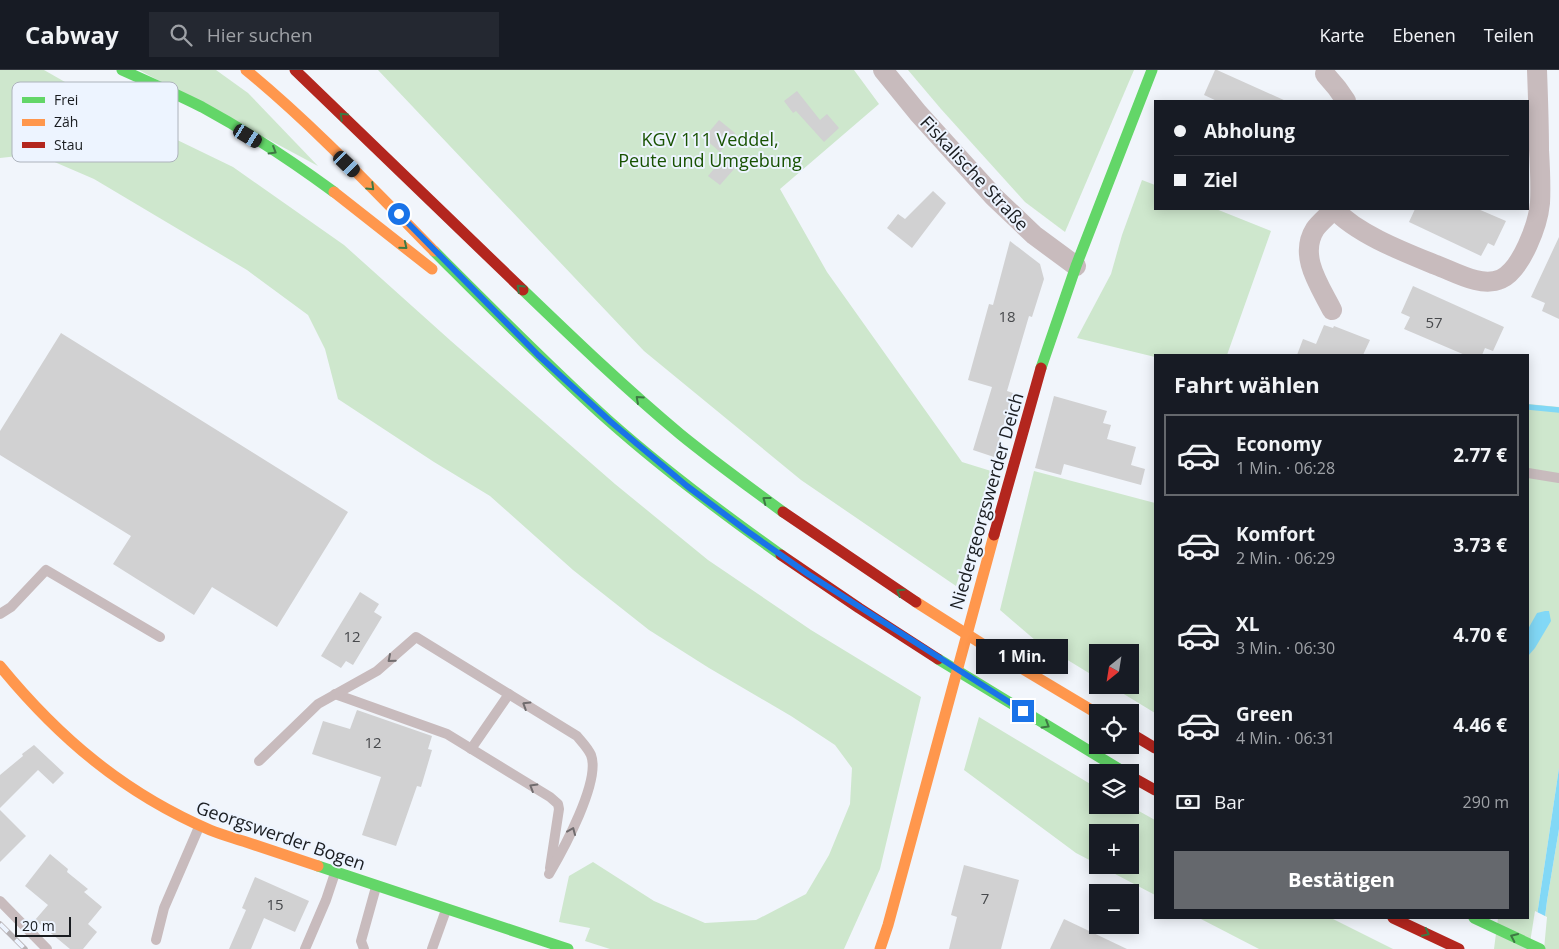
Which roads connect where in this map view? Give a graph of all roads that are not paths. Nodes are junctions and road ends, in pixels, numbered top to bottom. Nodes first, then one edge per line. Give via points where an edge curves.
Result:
1 (122, 70) edge
2 (246, 70) edge
3 (295, 70) edge
4 (884, 70) edge
5 (1152, 70) edge
6 (1537, 70) edge
7 (1321, 71) edge
8 (148, 82) edge
9 (178, 96) edge
10 (1345, 100) edge
11 (356, 114) dead end
12 (416, 187) junction
13 (1333, 210) edge
14 (1335, 210) edge
15 (1076, 266) junction
16 (1332, 310) dead end
17 (538, 355) junction
18 (1529, 473) edge
19 (1559, 478) edge
20 (0, 614) edge
21 (160, 637) dead end
22 (0, 666) edge
23 (335, 694) junction
24 (508, 694) junction
25 (1089, 709) edge
26 (1139, 738) edge
27 (1154, 747) edge
28 (471, 749) junction
29 (259, 761) dead end
30 (1111, 764) edge
31 (1139, 781) edge
32 (1154, 789) edge
33 (199, 826) junction
34 (335, 872) junction
35 (376, 886) junction
36 (0, 901) edge
37 (446, 909) junction
38 (1395, 919) edge
39 (1476, 919) edge
40 (156, 940) dead end
41 (47, 949) edge
42 (305, 949) edge
43 (364, 949) edge
44 (432, 949) edge
45 (568, 949) edge
46 (880, 949) edge
47 (1458, 949) edge
48 (1540, 949) edge

1 -> 8 main road
2 -> 17 main road via 287,105 399,214
12 -> 3 main road
4 - 15 street, Fiskalische Straße via 994,197 1034,235
5 - 15 main road, Niedergeorgswerder Deich
6 - 14 street via 1540,205 1523,254 1513,270 1501,279 1484,282 1468,278 1346,222
7 - 10 street
9 -> 17 main road via 296,164 387,232
11 - 12 main road
25 -> 12 main road via 941,619 838,551 708,456 597,361
13 - 16 street via 1315,230 1309,247 1311,268
15 - 46 main road, Niedergeorgswerder Deich via 1045,355 1008,480
17 -> 30 main road via 611,422 739,526 989,691
18 - 19 lane
20 - 21 lane via 12,607 46,570
22 - 33 main road, Georgswerder Bogen via 54,727 90,760 155,804
24 -> 23 lane via 416,637 377,671
23 - 28 lane via 447,734
23 - 29 lane via 318,704
24 - 28 lane
24 - 28 lane via 576,736 591,755 590,784 571,834 549,874 558,804
26 - 27 main road
31 - 32 main road
33 - 34 main road, Georgswerder Bogen
33 - 40 lane via 164,908
34 - 35 main road, Georgswerder Bogen
34 - 42 lane
35 - 37 main road, Georgswerder Bogen
35 - 43 lane via 361,941
36 - 41 lane
37 - 44 lane
37 - 45 main road, Georgswerder Bogen
38 -> 47 main road
48 -> 39 main road

